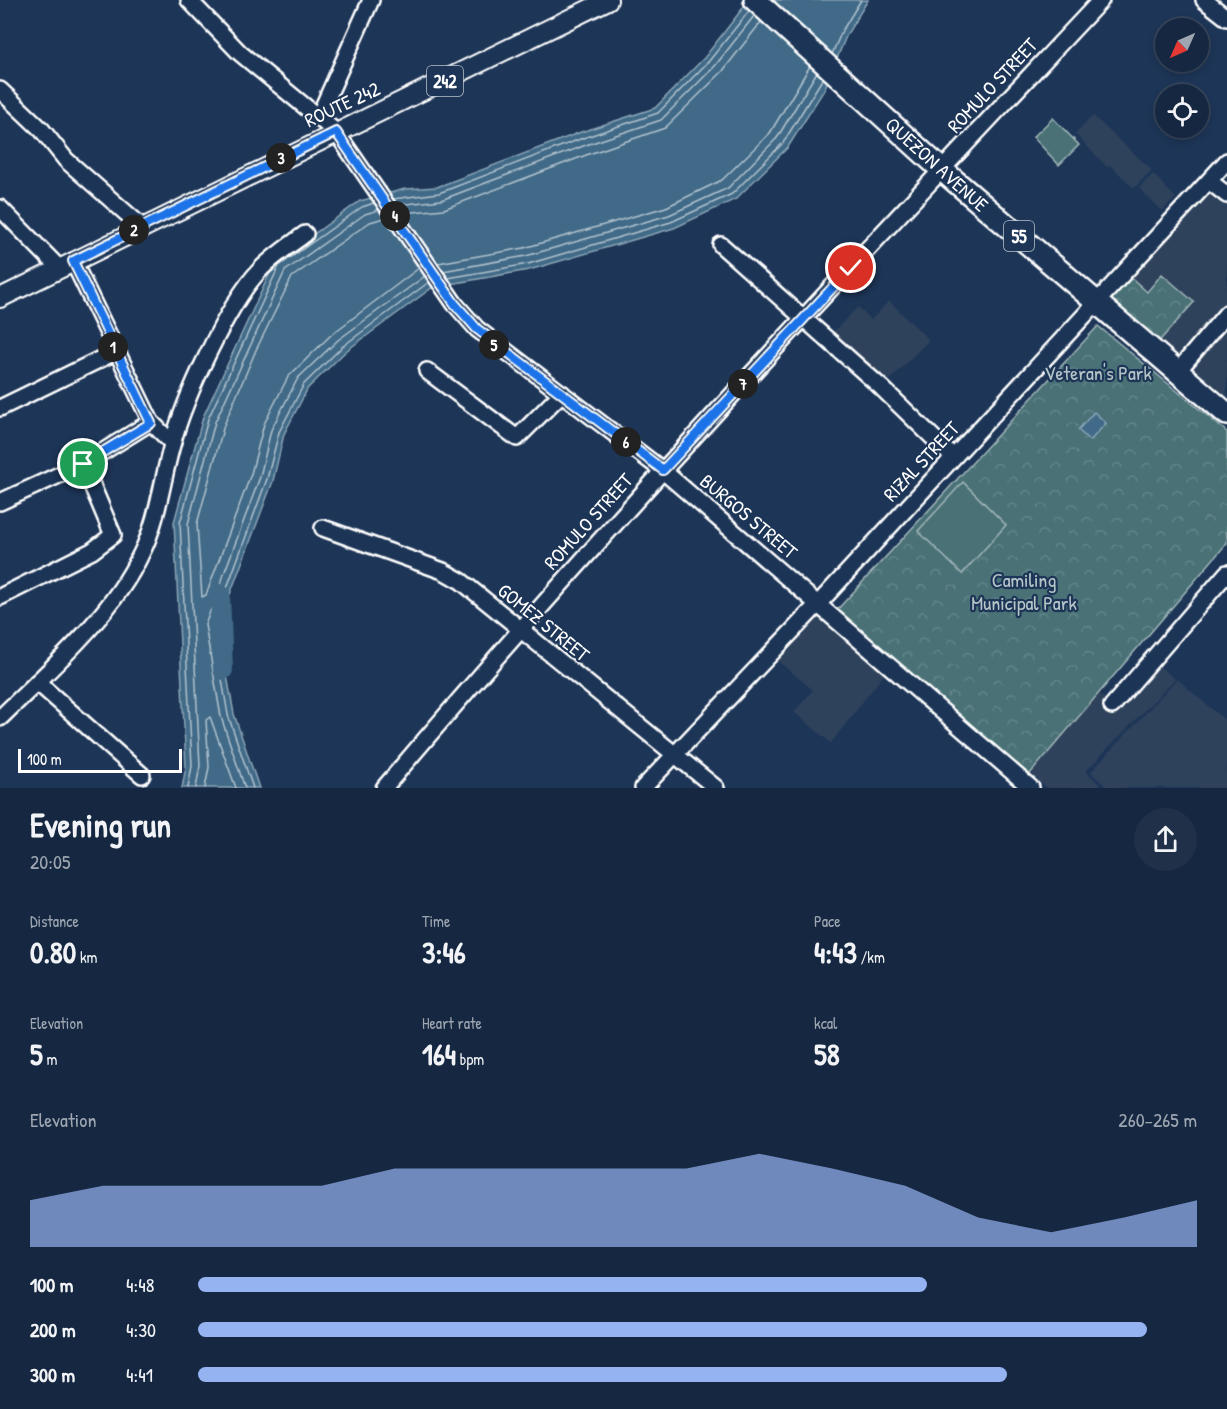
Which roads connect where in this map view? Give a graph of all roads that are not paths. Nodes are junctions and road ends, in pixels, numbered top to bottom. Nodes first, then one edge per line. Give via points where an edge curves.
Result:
1 (189, 0) edge
2 (371, 0) edge
3 (608, 0) edge
4 (756, 0) edge
5 (1101, 0) edge
6 (1204, 0) edge
7 (1227, 18) edge
8 (0, 90) edge
9 (319, 116) junction
10 (336, 132) junction
11 (1227, 161) edge
12 (942, 170) junction
13 (1209, 181) junction
14 (1227, 195) edge
15 (0, 208) edge
16 (142, 227) junction
17 (305, 234) dead end
18 (721, 245) dead end
19 (66, 264) junction
20 (0, 298) edge
21 (1096, 301) junction
22 (1227, 312) edge
23 (804, 320) junction
24 (115, 352) junction
25 (428, 371) dead end
26 (1177, 372) junction
27 (562, 393) junction
28 (0, 408) edge
29 (1227, 414) edge
30 (151, 423) junction
31 (172, 442) junction
32 (953, 457) junction
33 (83, 464) junction
34 (663, 470) junction
35 (0, 502) edge
36 (323, 528) dead end
37 (1227, 573) edge
38 (0, 597) edge
39 (819, 603) junction
40 (519, 629) junction
41 (37, 682) junction
42 (1112, 706) dead end
43 (0, 718) edge
44 (675, 754) junction
45 (142, 775) dead end
46 (384, 788) edge
47 (643, 788) edge
48 (716, 788) edge
49 (1031, 788) edge

1 - 9 street, BURGOS STREET via 254,65
2 - 9 street
3 - 10 main road, ROUTE 242 / 242
4 - 12 highway, QUEZON AVENUE / 55
5 - 12 street, ROMULO STREET
6 - 7 street
8 - 16 street via 42,129 66,160
9 - 10 street, BURGOS STREET
10 - 16 main road, ROUTE 242 / 242
10 - 27 street, BURGOS STREET via 455,304 493,344
11 - 13 street, RIZAL STREET
12 - 21 highway, QUEZON AVENUE / 55
12 - 23 street, ROMULO STREET
13 - 14 street
13 - 21 street, RIZAL STREET
15 - 19 street
16 - 19 main road, ROUTE 242 / 242
17 - 31 street via 257,273 231,310
18 - 23 street
19 - 20 main road, ROUTE 242 / 242
19 - 24 street
21 - 26 highway, QUEZON AVENUE / 55
21 - 32 street, RIZAL STREET
22 - 26 street
23 - 32 street
23 - 34 street, ROMULO STREET
24 - 28 street
24 - 30 street
25 - 27 street via 517,438
26 - 29 highway, QUEZON AVENUE / 55
27 - 34 street, BURGOS STREET
30 - 31 street
30 - 33 street
31 - 41 street via 138,560 105,608
32 - 39 street, RIZAL STREET
33 - 35 street
33 - 38 street via 113,534 92,551
34 - 39 street, BURGOS STREET
34 - 40 street, ROMULO STREET
36 - 40 street, GOMEZ STREET via 461,581
37 - 42 street
39 - 44 street, RIZAL STREET
39 - 49 street, BURGOS STREET
40 - 44 street, GOMEZ STREET
40 - 46 street, ROMULO STREET
41 - 43 street
41 - 45 street
44 - 47 street, RIZAL STREET
44 - 48 street, GOMEZ STREET

